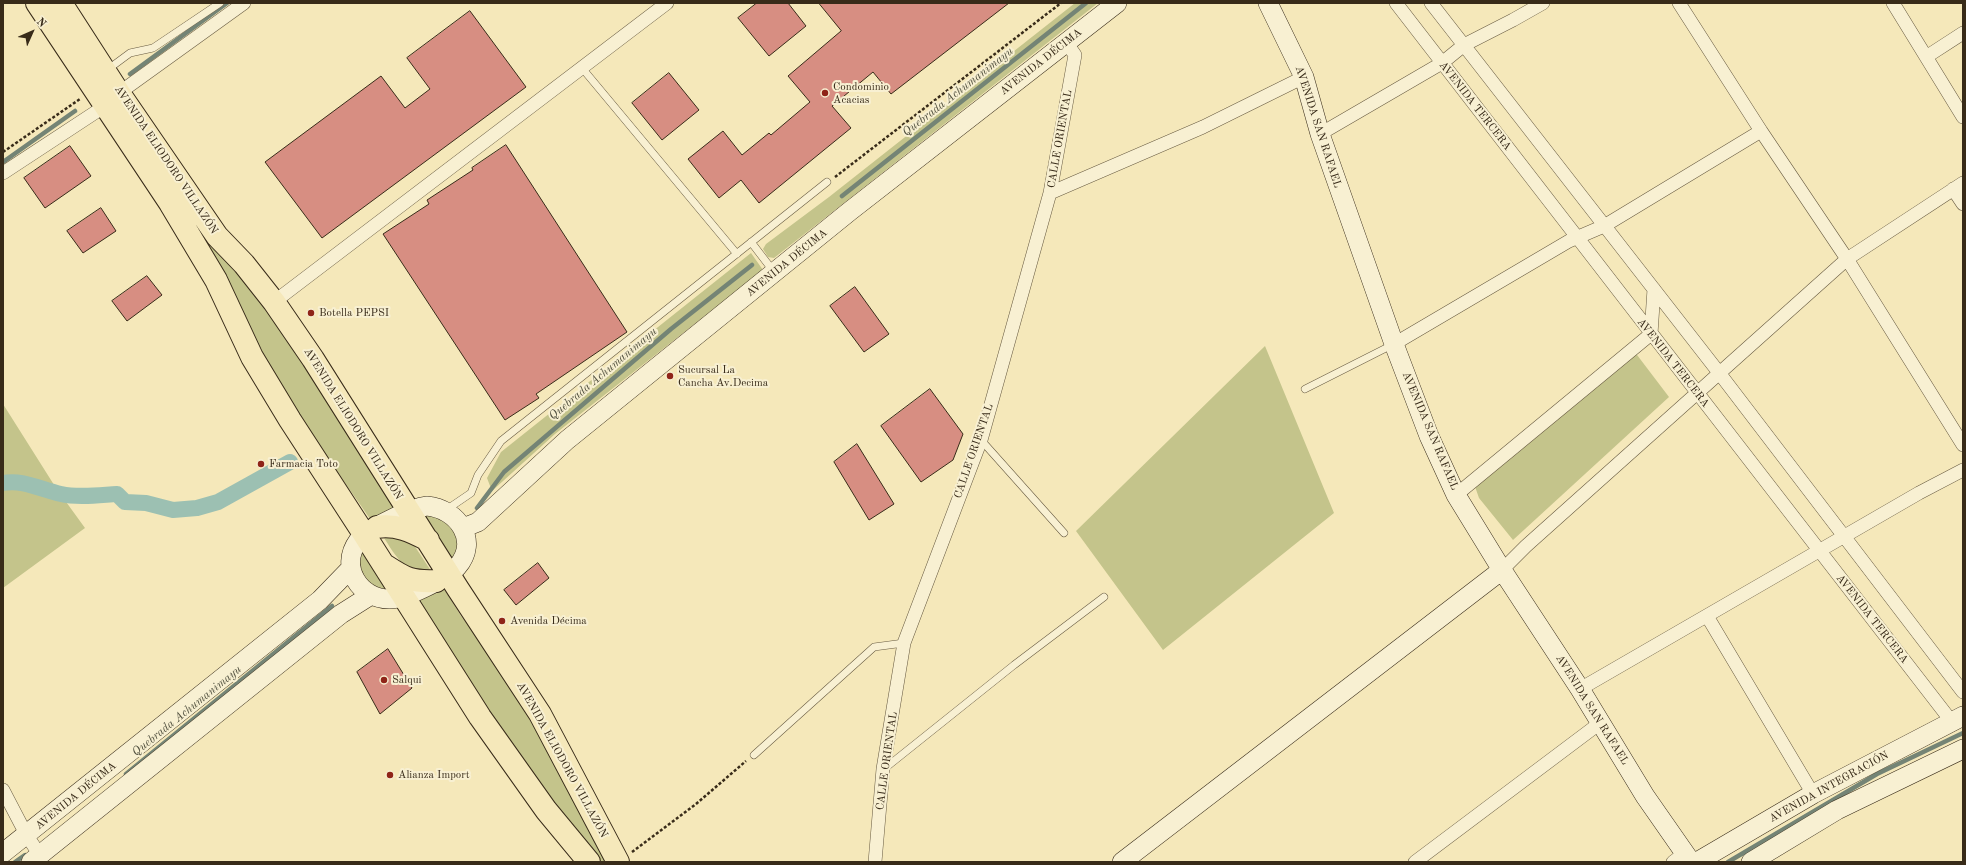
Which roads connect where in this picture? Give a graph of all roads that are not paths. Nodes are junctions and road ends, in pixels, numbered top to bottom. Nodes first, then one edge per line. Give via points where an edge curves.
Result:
1 (37, 3) edge
2 (61, 3) edge
3 (220, 3) edge
4 (244, 3) edge
5 (667, 3) edge
6 (1117, 3) edge
7 (1268, 3) edge
8 (1396, 3) edge
9 (1432, 3) edge
10 (1543, 3) edge
11 (1679, 3) edge
12 (1893, 3) edge
13 (1963, 33) edge
14 (1066, 42) junction
15 (1464, 45) junction
16 (1926, 57) junction
17 (1442, 63) junction
18 (582, 68) junction
19 (1304, 77) junction
20 (106, 90) junction
21 (1963, 117) edge
22 (1761, 131) junction
23 (1320, 134) junction
24 (3, 173) edge
25 (827, 182) road end
26 (1958, 186) edge
27 (1050, 193) junction
28 (1963, 204) edge
29 (1604, 226) junction
30 (1577, 238) junction
31 (751, 242) junction
32 (737, 254) junction
33 (1847, 259) junction
34 (774, 272) junction
35 (1654, 290) junction
36 (274, 302) junction
37 (1651, 334) junction
38 (1394, 344) junction
39 (1720, 374) junction
40 (1305, 389) dead end
41 (1698, 394) junction
42 (981, 440) junction
43 (1963, 445) edge
44 (1963, 470) edge
45 (1456, 495) junction
46 (446, 510) junction
47 (409, 511) junction
48 (463, 528) junction
49 (370, 531) junction
50 (1064, 533) dead end
51 (1845, 537) junction
52 (428, 540) junction
53 (1819, 552) junction
54 (385, 566) junction
55 (351, 568) junction
56 (1502, 570) junction
57 (443, 577) junction
58 (371, 596) junction
59 (404, 596) junction
60 (1104, 597) dead end
61 (1707, 616) junction
62 (904, 643) junction
63 (1580, 689) junction
64 (1963, 692) edge
65 (1957, 719) edge
66 (1600, 723) junction
67 (1963, 749) edge
68 (754, 755) road end
69 (883, 769) junction
70 (3, 790) edge
71 (1813, 794) junction
72 (27, 836) junction
73 (3, 853) edge
74 (624, 858) edge
75 (36, 859) edge
76 (1687, 860) edge
77 (589, 862) edge
78 (875, 862) edge
79 (1122, 862) edge
80 (1415, 862) edge
81 (1751, 862) edge

1 - 20 highway, AVENIDA ELIODORO VILLAZÓN
2 - 20 highway, AVENIDA ELIODORO VILLAZÓN
3 - 20 lane via 153,48 130,53
4 - 20 street
5 - 18 street
6 - 14 main road, AVENIDA DÉCIMA
7 - 19 main road, AVENIDA SAN RAFAEL
8 - 17 street, AVENIDA TERCERA
9 - 15 street
10 - 15 street
11 - 22 street
12 - 16 street
13 - 16 street
14 - 27 street, CALLE ORIENTAL via 1075,55
14 - 34 main road, AVENIDA DÉCIMA
15 - 17 street
15 - 29 street
16 - 21 street
17 - 23 street
17 - 30 street, AVENIDA TERCERA
18 - 32 lane
18 - 36 street
19 - 23 main road, AVENIDA SAN RAFAEL
19 - 27 street via 1203,127
20 - 24 street
20 - 36 highway, AVENIDA ELIODORO VILLAZÓN via 217,236 244,264
20 - 49 highway, AVENIDA ELIODORO VILLAZÓN via 216,280 252,356 290,420
22 - 29 street
22 - 33 street
23 - 38 main road, AVENIDA SAN RAFAEL
25 - 31 lane
26 - 28 street
26 - 33 street
27 - 42 street, CALLE ORIENTAL
29 - 30 street
29 - 35 street
30 - 37 street, AVENIDA TERCERA
30 - 38 street
31 - 32 lane
31 - 34 lane
32 - 46 lane via 501,441 478,475 471,493
33 - 39 street
33 - 43 street
34 - 48 main road, AVENIDA DÉCIMA via 567,440 478,522
35 - 37 street
35 - 39 street
36 - 47 highway, AVENIDA ELIODORO VILLAZÓN
37 - 41 street, AVENIDA TERCERA
37 - 45 street
38 - 40 lane
38 - 45 main road, AVENIDA SAN RAFAEL via 1429,436
39 - 41 street
39 - 51 street
41 - 53 street, AVENIDA TERCERA
41 - 56 street
42 - 50 lane
42 - 62 street, CALLE ORIENTAL
44 - 51 street
45 - 56 main road, AVENIDA SAN RAFAEL
46 - 47 main road via 427,506
46 - 48 main road
47 - 49 main road
47 - 52 highway, AVENIDA ELIODORO VILLAZÓN
48 - 57 main road via 466,545 463,556 458,566
49 - 52 highway via 389,526 400,527
49 - 54 highway, AVENIDA ELIODORO VILLAZÓN
49 - 55 main road via 353,549
51 - 53 street
51 - 64 street
52 - 57 highway, AVENIDA ELIODORO VILLAZÓN
53 - 61 street
53 - 65 street, AVENIDA TERCERA
54 - 57 highway via 415,582
54 - 59 highway, AVENIDA ELIODORO VILLAZÓN
55 - 58 main road via 358,584
55 - 72 main road, AVENIDA DÉCIMA via 320,600
56 - 63 main road, AVENIDA SAN RAFAEL
56 - 79 main road
57 - 59 main road
57 - 74 highway, AVENIDA ELIODORO VILLAZÓN via 540,714
58 - 59 main road via 393,600
58 - 75 main road via 341,614
59 - 77 highway, AVENIDA ELIODORO VILLAZÓN via 505,755
60 - 69 lane
61 - 63 street
61 - 71 street
62 - 68 lane via 874,647
62 - 69 street, CALLE ORIENTAL
63 - 66 main road, AVENIDA SAN RAFAEL
65 - 71 main road, AVENIDA INTEGRACIÓN
66 - 76 main road, AVENIDA SAN RAFAEL
66 - 80 street
67 - 81 main road via 1837,810
69 - 78 street, CALLE ORIENTAL
70 - 72 street
71 - 76 main road, AVENIDA INTEGRACIÓN
72 - 73 main road, AVENIDA DÉCIMA
72 - 75 street

